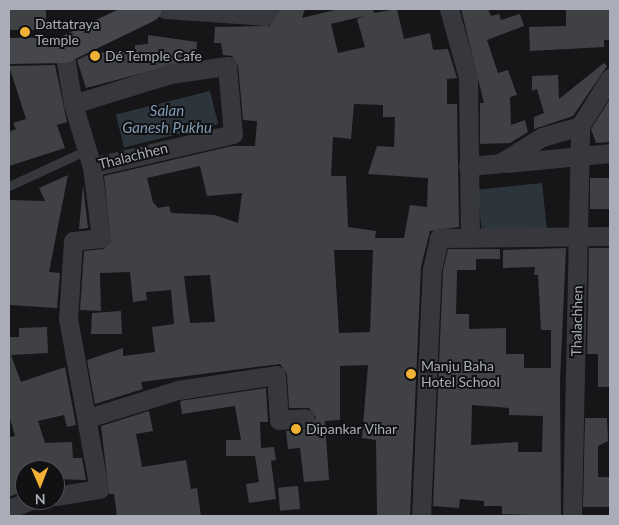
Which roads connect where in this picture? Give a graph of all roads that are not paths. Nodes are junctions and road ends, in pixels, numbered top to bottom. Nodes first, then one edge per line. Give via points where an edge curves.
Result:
1 (149, 9) edge
2 (165, 9) edge
3 (269, 9) edge
4 (449, 9) edge
5 (64, 50) junction
6 (9, 51) edge
7 (610, 78) edge
8 (73, 104) junction
9 (580, 126) junction
10 (576, 153) junction
11 (610, 153) edge
12 (89, 158) junction
13 (500, 164) junction
14 (468, 166) junction
15 (9, 186) edge
16 (610, 236) edge
17 (578, 237) junction
18 (470, 238) junction
19 (88, 418) junction
20 (305, 418) dead end
21 (65, 494) edge
22 (421, 516) edge
23 (572, 516) edge

1 - 5 main road
2 - 3 street via 265,16
4 - 14 street via 468,77
5 - 6 main road
5 - 8 street
7 - 9 street
8 - 12 street
8 - 12 street, Thalachhen via 170,74 227,66 233,134
9 - 10 street, Thalachhen
9 - 13 street via 542,137
10 - 11 street
10 - 13 street
10 - 17 street, Thalachhen
12 - 15 lane
12 - 19 street via 101,238 73,241 68,319 73,366
13 - 14 street
14 - 18 street
16 - 17 street
17 - 18 street
17 - 23 street, Thalachhen
18 - 22 street via 439,238 432,269
19 - 20 street via 178,390 276,375 279,420
19 - 21 street via 98,488

